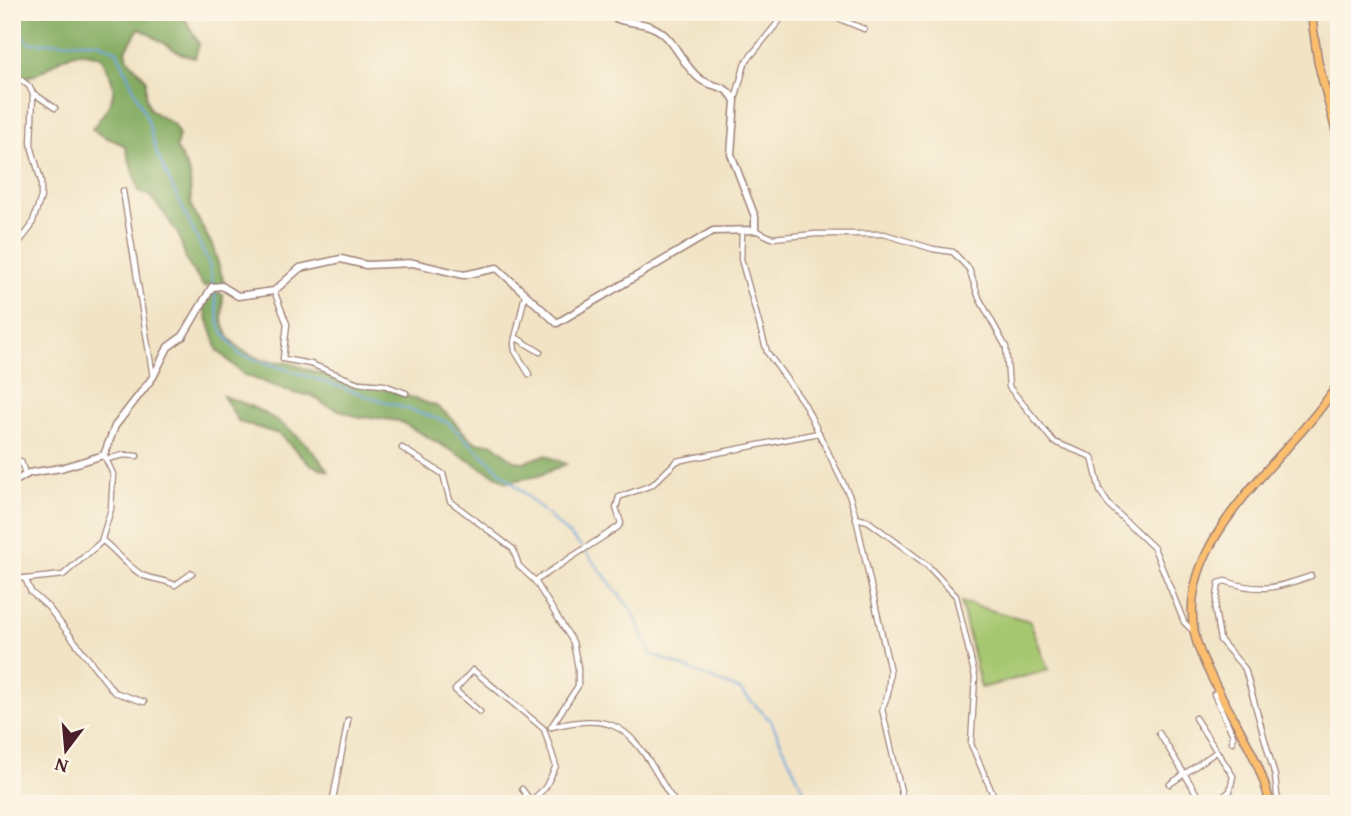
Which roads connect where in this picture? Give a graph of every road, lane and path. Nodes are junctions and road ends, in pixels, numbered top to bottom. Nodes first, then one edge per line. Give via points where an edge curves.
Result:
1 (607, 12) edge
2 (791, 12) edge
3 (823, 12) edge
4 (1311, 12) edge
5 (864, 29) dead end
6 (12, 74) edge
7 (33, 93) junction
8 (735, 101) junction
9 (55, 108) dead end
10 (1339, 143) edge
11 (123, 191) dead end
12 (755, 230) junction
13 (742, 233) junction
14 (12, 251) edge
15 (274, 291) junction
16 (525, 295) junction
17 (515, 337) junction
18 (540, 352) dead end
19 (529, 374) dead end
20 (153, 377) junction
21 (1339, 382) edge
22 (406, 393) dead end
23 (819, 433) junction
24 (402, 448) dead end
25 (137, 456) dead end
26 (106, 457) junction
27 (21, 461) dead end
28 (25, 474) junction
29 (12, 483) edge
30 (856, 518) junction
31 (102, 540) junction
32 (192, 573) dead end
33 (12, 576) edge
34 (1311, 576) dead end
35 (24, 578) junction
36 (535, 581) junction
37 (1194, 632) junction
38 (1219, 691) junction
39 (144, 702) dead end
40 (480, 712) dead end
41 (1195, 718) dead end
42 (348, 720) dead end
43 (551, 727) junction
44 (544, 729) junction
45 (1159, 733) dead end
46 (1232, 742) dead end
47 (1216, 752) junction
48 (1185, 773) junction
49 (1170, 784) dead end
50 (1339, 788) edge
51 (522, 789) dead end
52 (531, 803) edge
53 (332, 804) edge
54 (677, 804) edge
55 (904, 804) edge
56 (997, 804) edge
57 (1203, 804) edge
58 (1214, 804) edge
59 (1270, 804) edge
60 (1278, 804) edge
61 (1335, 804) edge

1 - 8 street via 616,20 654,27 700,79 725,87
2 - 8 street via 745,62
3 - 5 street
4 - 10 main road via 1318,62
6 - 7 street
7 - 9 street
7 - 14 street via 31,145 41,197 31,227
8 - 12 street via 731,154 755,216
11 - 20 street
12 - 13 street
12 - 37 street via 772,237 884,234 933,250 953,251 963,259 1006,346 1009,387 1054,442 1092,457 1100,491 1154,548 1184,622
13 - 16 street via 713,231 560,323 551,321
13 - 23 street via 741,259 767,352 793,386
15 - 16 street via 300,268 341,259 366,265 413,263 464,275 497,268
15 - 20 street via 238,296 215,287 183,336 169,347
15 - 22 street via 287,324 283,359
16 - 17 street
17 - 18 street
17 - 19 street via 515,351
20 - 26 street via 114,427
21 - 37 main road via 1221,526 1199,574
23 - 30 street
23 - 36 street via 677,461 652,485 619,497 618,527
24 - 36 street via 443,474 450,501 513,550 519,566
25 - 26 street
26 - 28 street
26 - 31 street via 113,484
27 - 28 street
28 - 29 street
30 - 55 street via 890,671 882,709
30 - 56 street via 868,521 914,554 956,596 975,677 971,744
31 - 32 street via 147,577 175,585
31 - 35 street via 65,574
33 - 35 street
34 - 60 street via 1274,589 1219,583 1215,610 1220,640 1245,669 1275,776
35 - 39 street via 114,692
36 - 43 street via 573,642 579,668 576,690
37 - 38 main road
38 - 46 street via 1214,694 1231,729
38 - 59 main road via 1255,759
40 - 44 street via 455,690 473,670
41 - 47 street
42 - 53 street
43 - 44 street
43 - 54 street via 591,722 625,730
44 - 52 street via 556,766
45 - 48 street
47 - 48 street
47 - 58 street via 1233,783
48 - 49 street
48 - 57 street
50 - 61 main road
51 - 52 street

